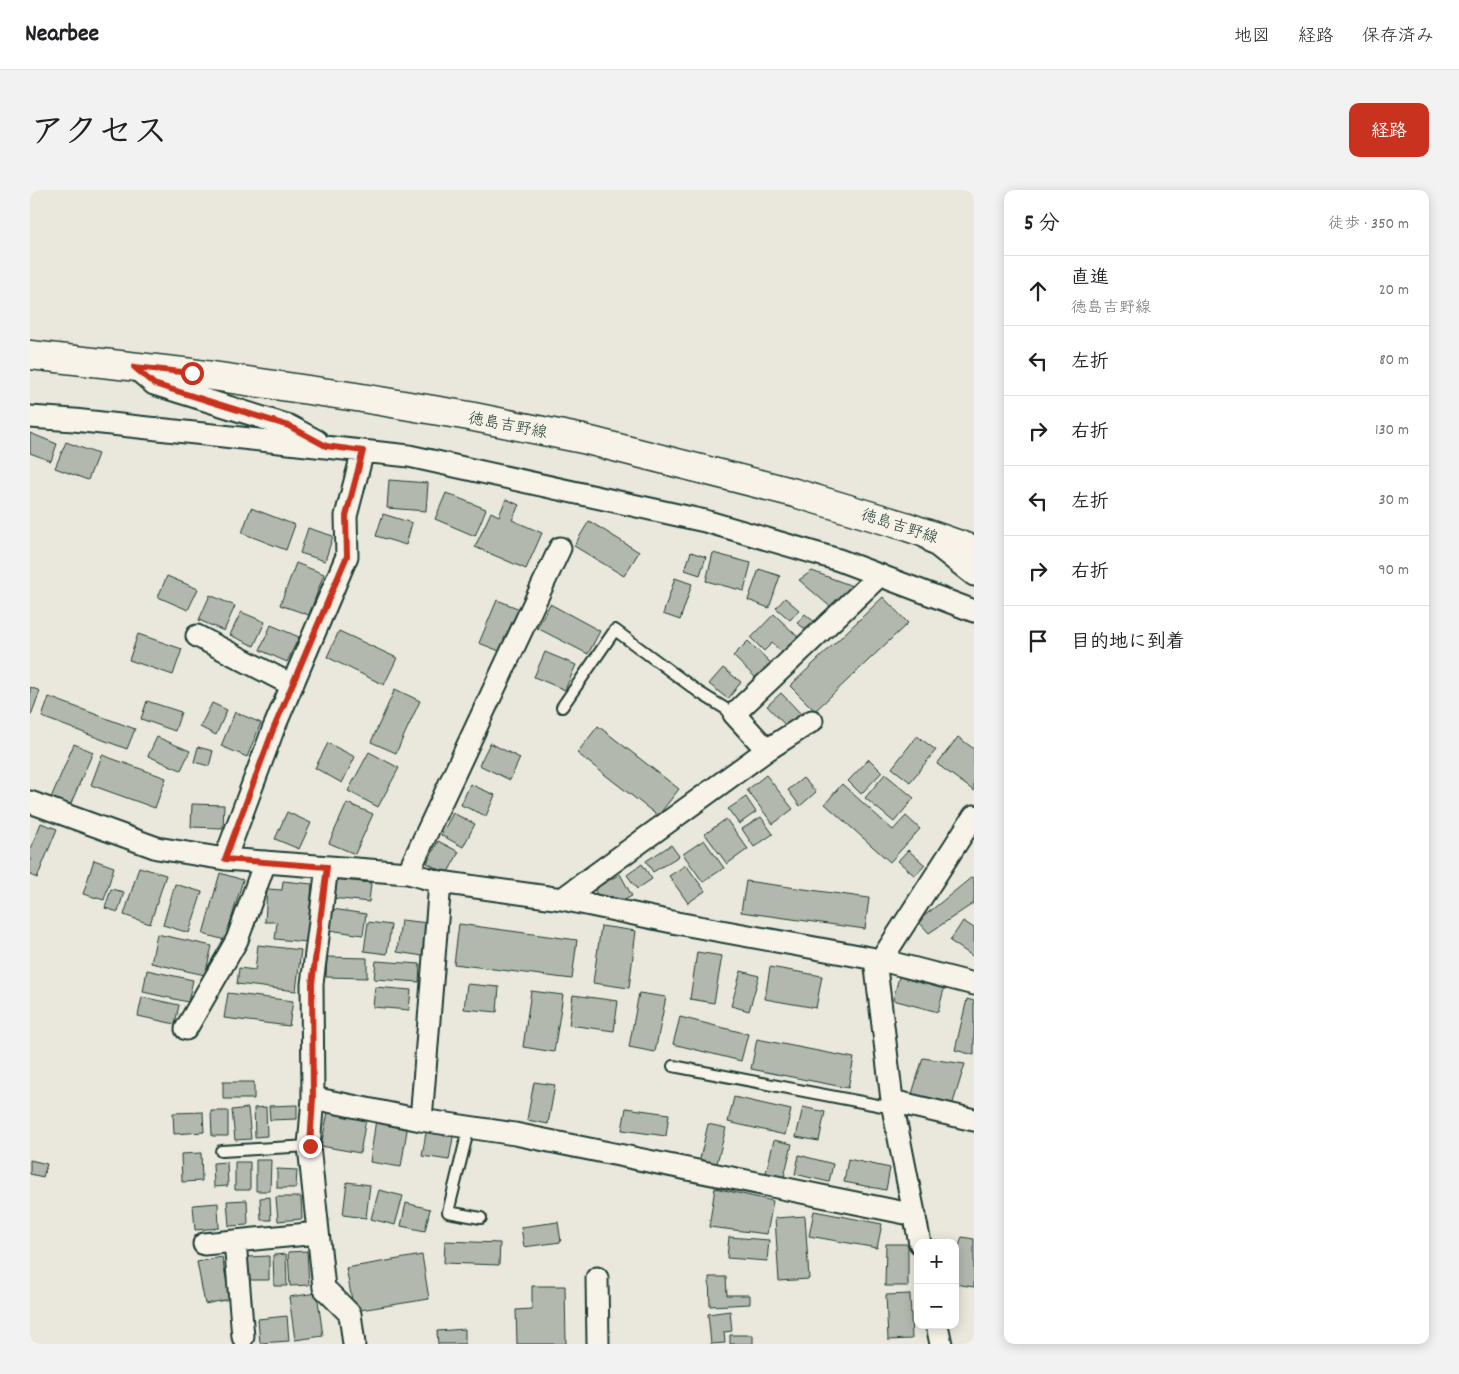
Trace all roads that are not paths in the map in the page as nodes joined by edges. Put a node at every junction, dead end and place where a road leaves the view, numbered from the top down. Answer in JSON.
{"nodes":[{"id":1,"x":30,"y":355,"type":"edge"},
{"id":2,"x":134,"y":367,"type":"junction"},
{"id":3,"x":30,"y":417,"type":"edge"},
{"id":4,"x":326,"y":446,"type":"junction"},
{"id":5,"x":363,"y":451,"type":"junction"},
{"id":6,"x":916,"y":530,"type":"junction"},
{"id":7,"x":560,"y":548,"type":"dead end"},
{"id":8,"x":974,"y":550,"type":"edge"},
{"id":9,"x":880,"y":575,"type":"junction"},
{"id":10,"x":974,"y":575,"type":"edge"},
{"id":11,"x":974,"y":611,"type":"edge"},
{"id":12,"x":197,"y":636,"type":"dead end"},
{"id":13,"x":292,"y":685,"type":"junction"},
{"id":14,"x":562,"y":707,"type":"dead end"},
{"id":15,"x":734,"y":714,"type":"junction"},
{"id":16,"x":812,"y":721,"type":"dead end"},
{"id":17,"x":767,"y":750,"type":"junction"},
{"id":18,"x":30,"y":802,"type":"edge"},
{"id":19,"x":974,"y":816,"type":"edge"},
{"id":20,"x":225,"y":859,"type":"junction"},
{"id":21,"x":265,"y":862,"type":"junction"},
{"id":22,"x":327,"y":867,"type":"junction"},
{"id":23,"x":408,"y":873,"type":"junction"},
{"id":24,"x":440,"y":882,"type":"junction"},
{"id":25,"x":562,"y":899,"type":"junction"},
{"id":26,"x":881,"y":960,"type":"junction"},
{"id":27,"x":974,"y":984,"type":"edge"},
{"id":28,"x":186,"y":1029,"type":"dead end"},
{"id":29,"x":673,"y":1066,"type":"dead end"},
{"id":30,"x":313,"y":1098,"type":"junction"},
{"id":31,"x":892,"y":1104,"type":"junction"},
{"id":32,"x":421,"y":1120,"type":"junction"},
{"id":33,"x":974,"y":1120,"type":"edge"},
{"id":34,"x":469,"y":1127,"type":"junction"},
{"id":35,"x":310,"y":1146,"type":"junction"},
{"id":36,"x":222,"y":1151,"type":"dead end"},
{"id":37,"x":914,"y":1215,"type":"junction"},
{"id":38,"x":481,"y":1218,"type":"dead end"},
{"id":39,"x":318,"y":1233,"type":"junction"},
{"id":40,"x":919,"y":1239,"type":"edge"},
{"id":41,"x":235,"y":1241,"type":"junction"},
{"id":42,"x":204,"y":1244,"type":"dead end"},
{"id":43,"x":597,"y":1278,"type":"dead end"},
{"id":44,"x":938,"y":1329,"type":"edge"},
{"id":45,"x":243,"y":1337,"type":"dead end"},
{"id":46,"x":354,"y":1344,"type":"edge"},
{"id":47,"x":598,"y":1344,"type":"edge"},
{"id":48,"x":941,"y":1344,"type":"edge"}],
"edges":[{"from":1,"to":2,"type":"main road","name":"徳島吉野線"},
{"from":2,"to":4,"type":"street"},
{"from":2,"to":6,"type":"main road","name":"徳島吉野線"},
{"from":3,"to":4,"type":"street"},
{"from":4,"to":5,"type":"street"},
{"from":5,"to":9,"type":"street"},
{"from":5,"to":13,"type":"street"},
{"from":6,"to":8,"type":"main road","name":"徳島吉野線"},
{"from":6,"to":10,"type":"street"},
{"from":7,"to":23,"type":"street"},
{"from":9,"to":11,"type":"street"},
{"from":9,"to":15,"type":"street"},
{"from":12,"to":13,"type":"street"},
{"from":13,"to":20,"type":"street"},
{"from":14,"to":15,"type":"lane"},
{"from":15,"to":17,"type":"street"},
{"from":16,"to":17,"type":"street"},
{"from":17,"to":25,"type":"street"},
{"from":18,"to":20,"type":"street"},
{"from":19,"to":26,"type":"street"},
{"from":20,"to":21,"type":"street"},
{"from":21,"to":22,"type":"street"},
{"from":21,"to":28,"type":"street"},
{"from":22,"to":23,"type":"street"},
{"from":22,"to":30,"type":"street"},
{"from":23,"to":24,"type":"street"},
{"from":24,"to":25,"type":"street"},
{"from":24,"to":32,"type":"street"},
{"from":25,"to":26,"type":"street"},
{"from":26,"to":27,"type":"street"},
{"from":26,"to":31,"type":"street"},
{"from":29,"to":31,"type":"lane"},
{"from":30,"to":32,"type":"street"},
{"from":30,"to":35,"type":"street"},
{"from":31,"to":33,"type":"street"},
{"from":31,"to":37,"type":"street"},
{"from":32,"to":34,"type":"street"},
{"from":34,"to":37,"type":"street"},
{"from":34,"to":38,"type":"lane"},
{"from":35,"to":36,"type":"lane"},
{"from":35,"to":39,"type":"street"},
{"from":37,"to":40,"type":"street"},
{"from":39,"to":41,"type":"street"},
{"from":39,"to":46,"type":"street"},
{"from":41,"to":42,"type":"street"},
{"from":41,"to":45,"type":"street"},
{"from":43,"to":47,"type":"street"},
{"from":44,"to":48,"type":"street"}]}
